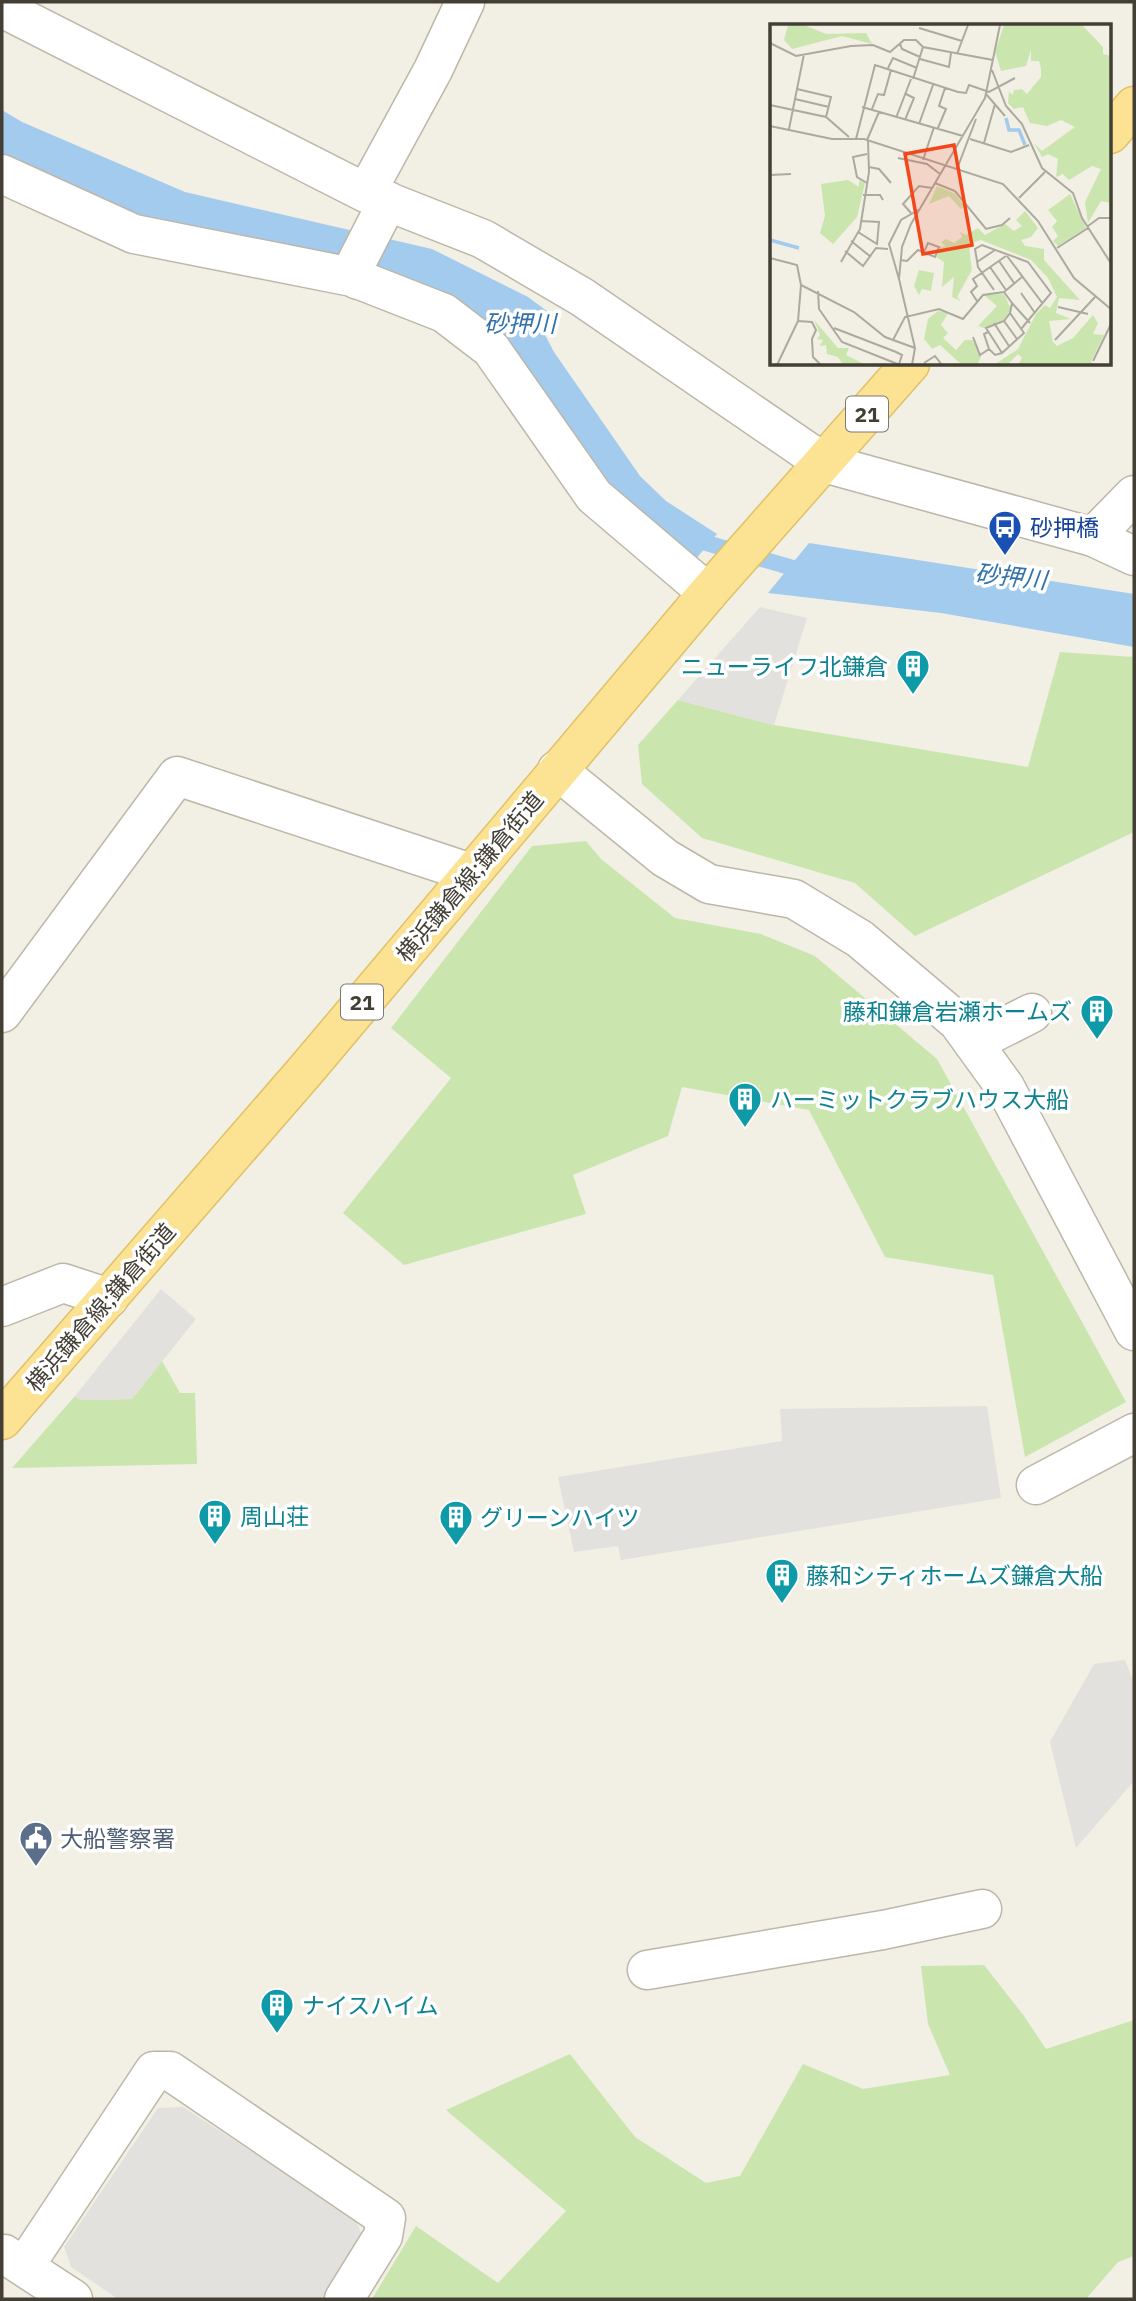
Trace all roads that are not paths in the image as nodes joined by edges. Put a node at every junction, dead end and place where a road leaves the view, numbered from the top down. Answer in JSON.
{"nodes":[{"id":1,"x":465,"y":2,"type":"edge"},
{"id":2,"x":2,"y":8,"type":"edge"},
{"id":3,"x":1134,"y":106,"type":"edge"},
{"id":4,"x":1112,"y":132,"type":"edge"},
{"id":5,"x":6,"y":176,"type":"edge"},
{"id":6,"x":377,"y":197,"type":"junction"},
{"id":7,"x":352,"y":277,"type":"junction"},
{"id":8,"x":908,"y":366,"type":"edge"},
{"id":9,"x":824,"y":463,"type":"junction"},
{"id":10,"x":1134,"y":495,"type":"edge"},
{"id":11,"x":1093,"y":537,"type":"junction"},
{"id":12,"x":1134,"y":556,"type":"edge"},
{"id":13,"x":714,"y":587,"type":"junction"},
{"id":14,"x":557,"y":770,"type":"junction"},
{"id":15,"x":471,"y":873,"type":"junction"},
{"id":16,"x":2,"y":1013,"type":"edge"},
{"id":17,"x":1032,"y":1013,"type":"dead end"},
{"id":18,"x":973,"y":1043,"type":"junction"},
{"id":19,"x":108,"y":1298,"type":"junction"},
{"id":20,"x":2,"y":1307,"type":"edge"},
{"id":21,"x":1134,"y":1331,"type":"edge"},
{"id":22,"x":2,"y":1420,"type":"edge"},
{"id":23,"x":1134,"y":1433,"type":"edge"},
{"id":24,"x":1036,"y":1485,"type":"dead end"},
{"id":25,"x":982,"y":1909,"type":"dead end"},
{"id":26,"x":647,"y":1970,"type":"dead end"},
{"id":27,"x":13,"y":2260,"type":"edge"},
{"id":28,"x":73,"y":2299,"type":"edge"},
{"id":29,"x":344,"y":2299,"type":"edge"}],
"edges":[{"from":1,"to":6,"type":"street"},
{"from":2,"to":6,"type":"street"},
{"from":3,"to":4,"type":"main road"},
{"from":5,"to":7,"type":"street"},
{"from":6,"to":7,"type":"street"},
{"from":6,"to":9,"type":"street"},
{"from":7,"to":13,"type":"street"},
{"from":8,"to":9,"type":"main road","name":"横浜鎌倉線;鎌倉街道","number":"21"},
{"from":9,"to":11,"type":"street"},
{"from":9,"to":13,"type":"main road","name":"横浜鎌倉線;鎌倉街道","number":"21"},
{"from":10,"to":11,"type":"street"},
{"from":11,"to":12,"type":"street"},
{"from":13,"to":14,"type":"main road","name":"横浜鎌倉線;鎌倉街道","number":"21"},
{"from":14,"to":15,"type":"main road","name":"横浜鎌倉線;鎌倉街道","number":"21"},
{"from":14,"to":18,"type":"street"},
{"from":15,"to":16,"type":"street"},
{"from":15,"to":19,"type":"main road","name":"横浜鎌倉線;鎌倉街道","number":"21"},
{"from":17,"to":18,"type":"street"},
{"from":18,"to":21,"type":"street"},
{"from":19,"to":20,"type":"street"},
{"from":19,"to":22,"type":"main road","name":"横浜鎌倉線;鎌倉街道","number":"21"},
{"from":23,"to":24,"type":"street"},
{"from":25,"to":26,"type":"street"},
{"from":27,"to":28,"type":"street"},
{"from":27,"to":29,"type":"street"}]}
